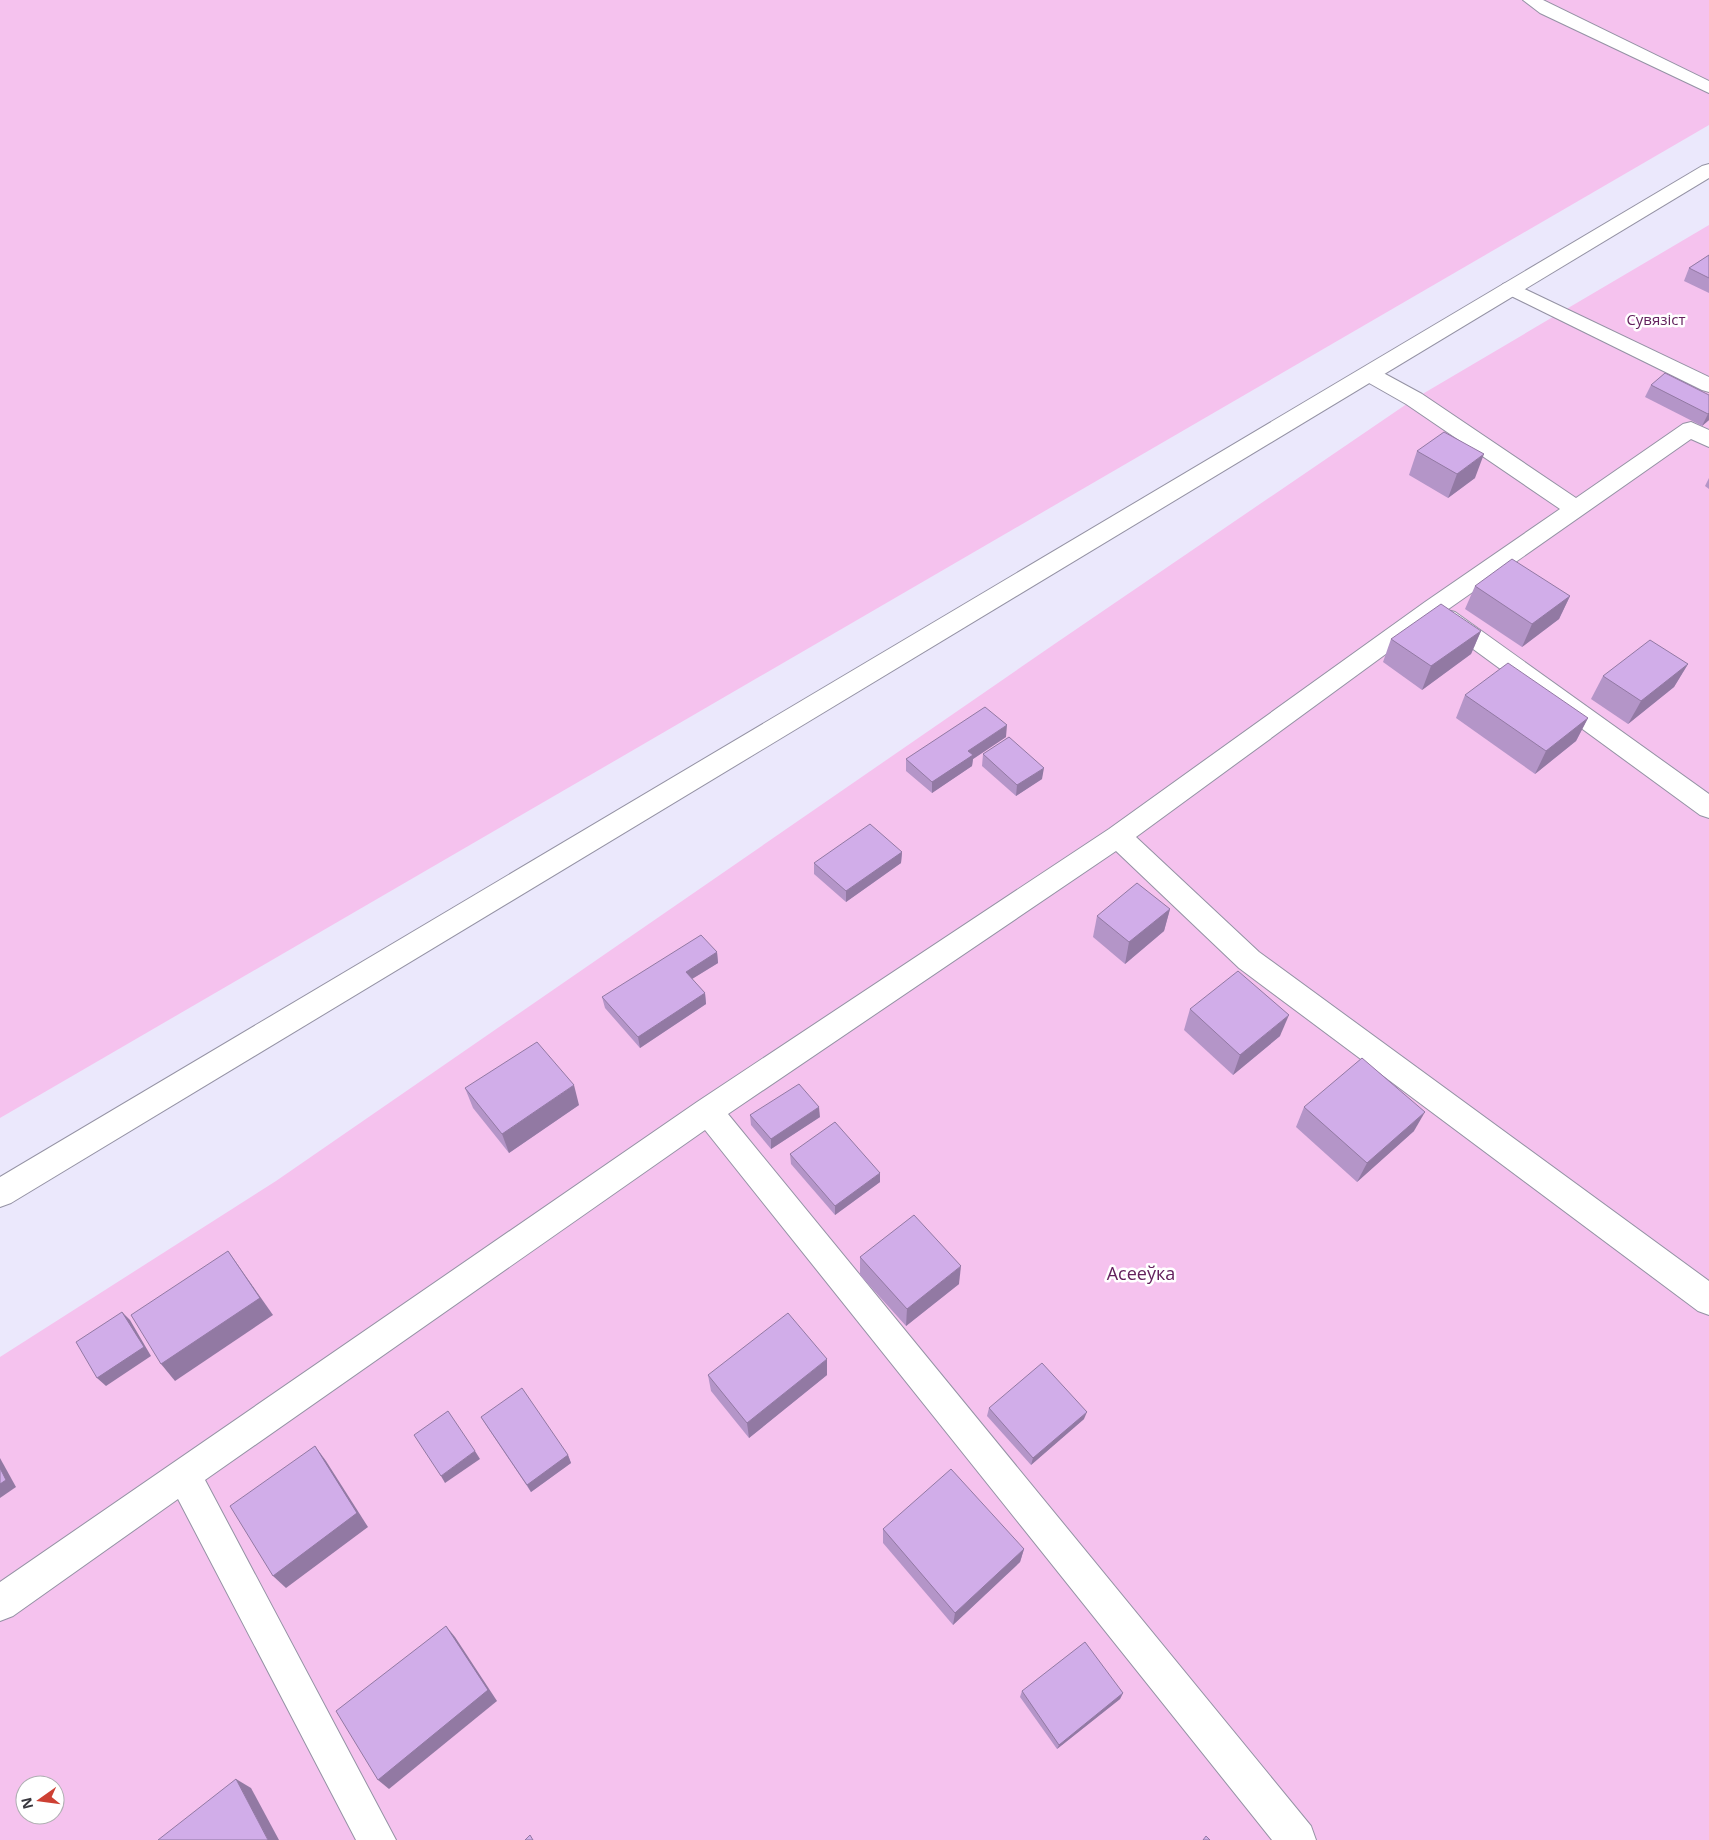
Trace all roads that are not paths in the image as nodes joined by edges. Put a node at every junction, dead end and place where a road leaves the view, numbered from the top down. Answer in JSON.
{"nodes":[{"id":1,"x":1531,"y":0,"type":"edge"},
{"id":2,"x":1709,"y":88,"type":"edge"},
{"id":3,"x":1709,"y":170,"type":"edge"},
{"id":4,"x":1510,"y":288,"type":"junction"},
{"id":5,"x":1368,"y":374,"type":"junction"},
{"id":6,"x":1709,"y":384,"type":"edge"},
{"id":7,"x":1709,"y":440,"type":"edge"},
{"id":8,"x":1576,"y":509,"type":"junction"},
{"id":9,"x":1433,"y":608,"type":"junction"},
{"id":10,"x":1709,"y":808,"type":"edge"},
{"id":11,"x":1118,"y":836,"type":"junction"},
{"id":12,"x":708,"y":1111,"type":"junction"},
{"id":13,"x":0,"y":1193,"type":"edge"},
{"id":14,"x":1709,"y":1300,"type":"edge"},
{"id":15,"x":184,"y":1475,"type":"junction"},
{"id":16,"x":0,"y":1603,"type":"edge"},
{"id":17,"x":377,"y":1840,"type":"edge"},
{"id":18,"x":1297,"y":1840,"type":"edge"}],
"edges":[{"from":1,"to":2,"type":"street"},
{"from":3,"to":4,"type":"street"},
{"from":4,"to":5,"type":"street"},
{"from":4,"to":6,"type":"street"},
{"from":5,"to":8,"type":"street"},
{"from":5,"to":13,"type":"street"},
{"from":7,"to":8,"type":"street"},
{"from":8,"to":9,"type":"street"},
{"from":9,"to":10,"type":"street"},
{"from":9,"to":11,"type":"street"},
{"from":11,"to":12,"type":"street"},
{"from":11,"to":14,"type":"street"},
{"from":12,"to":15,"type":"street"},
{"from":12,"to":18,"type":"street"},
{"from":15,"to":16,"type":"street"},
{"from":15,"to":17,"type":"street"}]}
